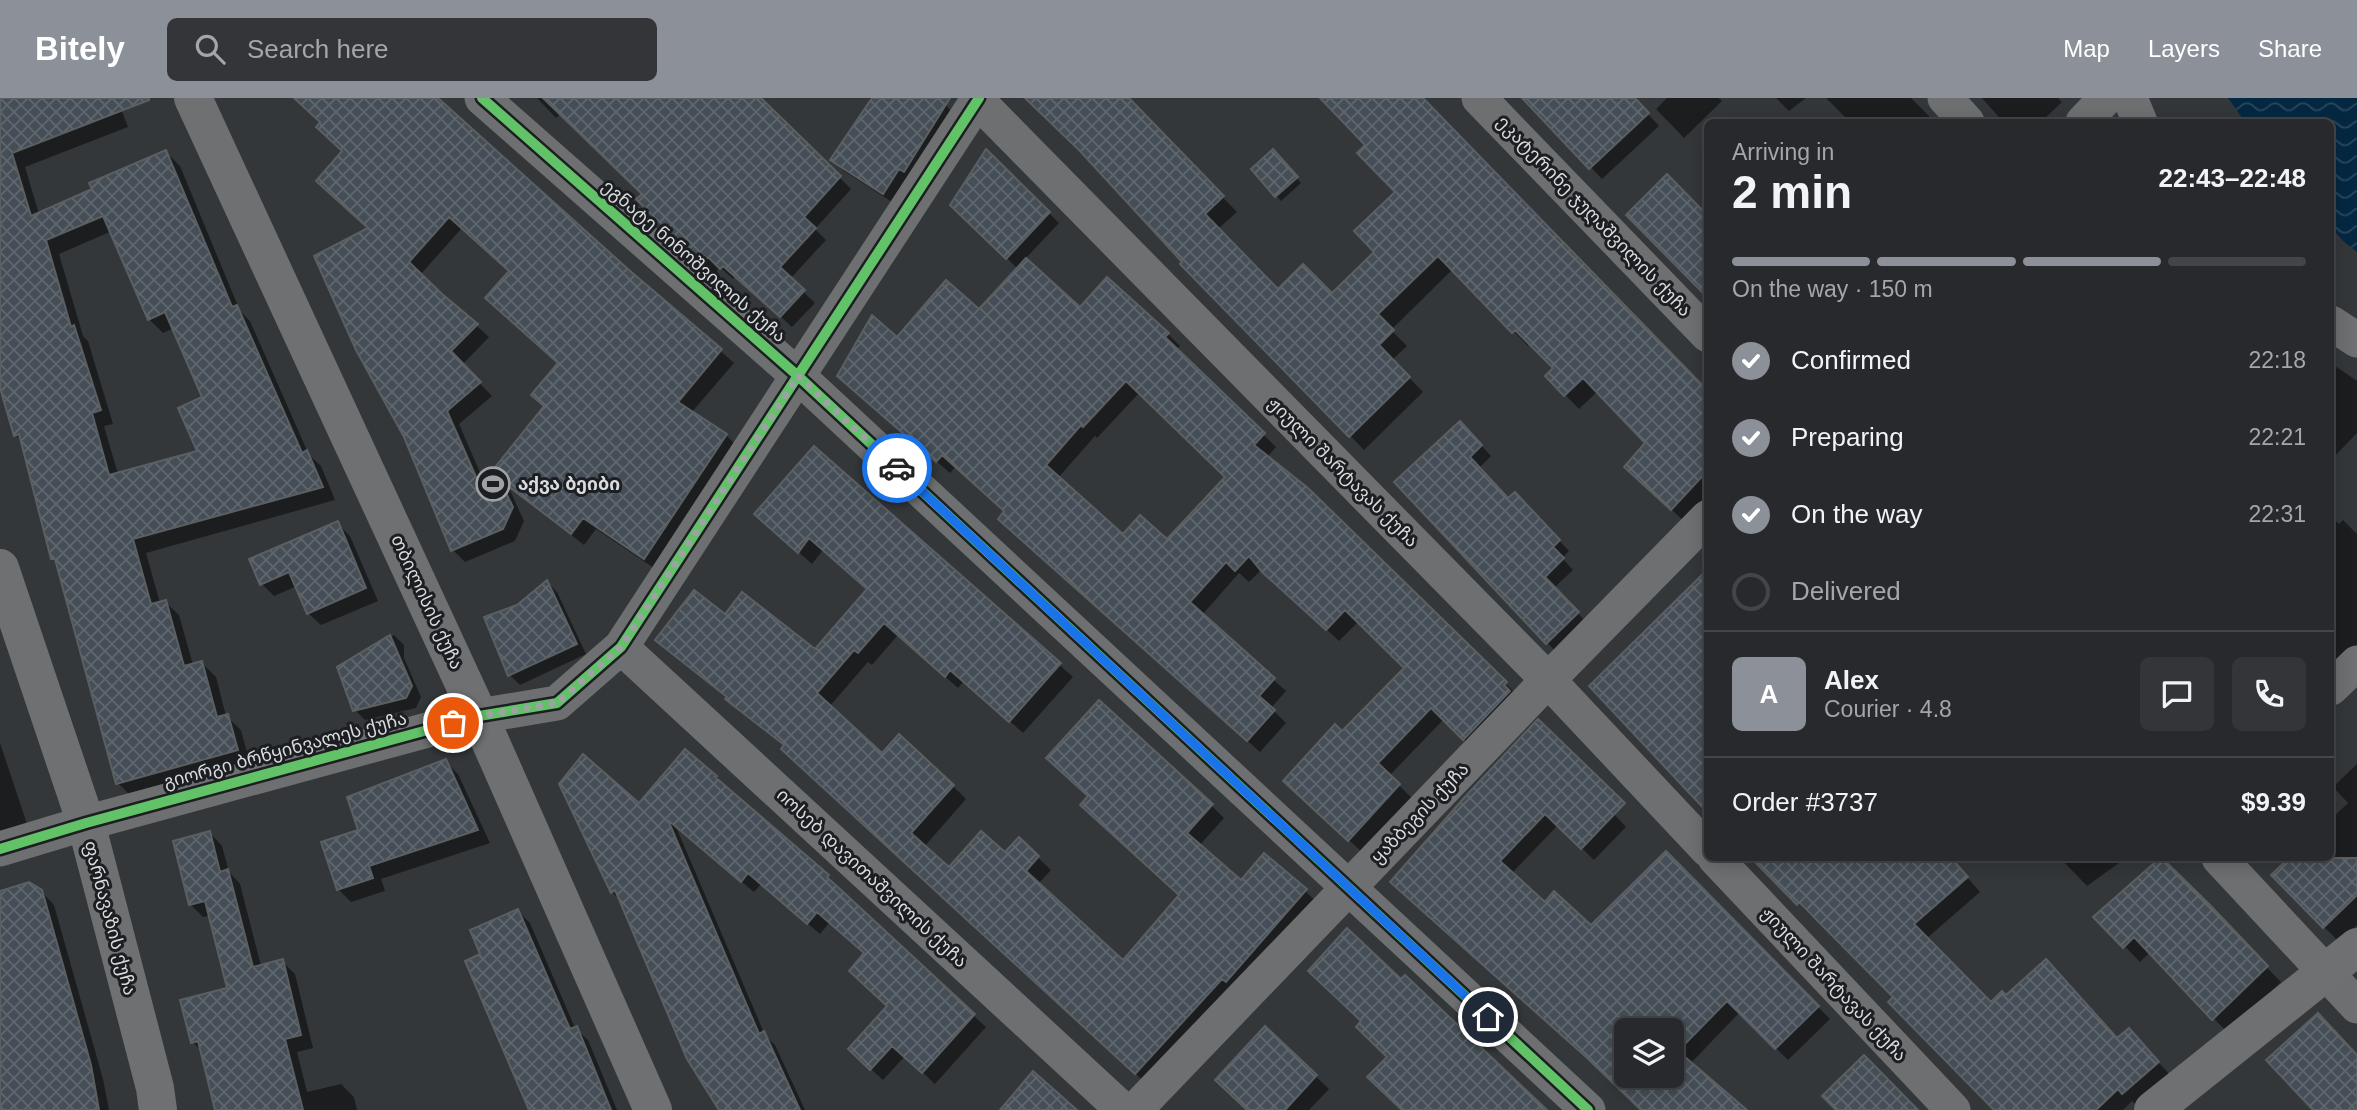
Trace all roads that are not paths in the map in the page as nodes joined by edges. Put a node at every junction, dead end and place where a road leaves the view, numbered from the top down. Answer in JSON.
{"nodes":[{"id":1,"x":193,"y":98,"type":"edge"},
{"id":2,"x":482,"y":98,"type":"edge"},
{"id":3,"x":1479,"y":98,"type":"edge"},
{"id":4,"x":1945,"y":98,"type":"edge"},
{"id":5,"x":2106,"y":98,"type":"edge"},
{"id":6,"x":2130,"y":98,"type":"edge"},
{"id":7,"x":977,"y":99,"type":"edge"},
{"id":8,"x":1964,"y":119,"type":"edge"},
{"id":9,"x":2086,"y":119,"type":"edge"},
{"id":10,"x":2139,"y":119,"type":"edge"},
{"id":11,"x":2334,"y":325,"type":"edge"},
{"id":12,"x":1704,"y":331,"type":"edge"},
{"id":13,"x":2357,"y":341,"type":"edge"},
{"id":14,"x":798,"y":376,"type":"junction"},
{"id":15,"x":1704,"y":521,"type":"edge"},
{"id":16,"x":0,"y":568,"type":"edge"},
{"id":17,"x":621,"y":647,"type":"junction"},
{"id":18,"x":2357,"y":663,"type":"edge"},
{"id":19,"x":1548,"y":680,"type":"junction"},
{"id":20,"x":2334,"y":685,"type":"edge"},
{"id":21,"x":479,"y":716,"type":"junction"},
{"id":22,"x":86,"y":823,"type":"junction"},
{"id":23,"x":1704,"y":846,"type":"edge"},
{"id":24,"x":0,"y":849,"type":"edge"},
{"id":25,"x":1718,"y":861,"type":"edge"},
{"id":26,"x":2222,"y":861,"type":"edge"},
{"id":27,"x":1348,"y":888,"type":"junction"},
{"id":28,"x":2357,"y":947,"type":"edge"},
{"id":29,"x":2326,"y":972,"type":"junction"},
{"id":30,"x":2357,"y":1006,"type":"edge"},
{"id":31,"x":158,"y":1110,"type":"edge"},
{"id":32,"x":653,"y":1110,"type":"edge"},
{"id":33,"x":1123,"y":1110,"type":"edge"},
{"id":34,"x":1135,"y":1110,"type":"edge"},
{"id":35,"x":1588,"y":1110,"type":"edge"},
{"id":36,"x":1953,"y":1110,"type":"edge"},
{"id":37,"x":2153,"y":1110,"type":"edge"}],
"edges":[{"from":1,"to":21,"type":"main road","name":"თბილისის ქუჩა"},
{"from":2,"to":14,"type":"street","name":"ეგნატე ნინოშვილის ქუჩა"},
{"from":3,"to":12,"type":"street","name":"ეკატერინე ჯუღაშვილის ქუჩა"},
{"from":4,"to":8,"type":"street"},
{"from":5,"to":9,"type":"street"},
{"from":6,"to":10,"type":"street"},
{"from":7,"to":14,"type":"street","name":"გიორგი ბრწყინვალეს ქუჩა"},
{"from":7,"to":19,"type":"street","name":"ჟიული შარტავას ქუჩა"},
{"from":11,"to":13,"type":"street"},
{"from":14,"to":17,"type":"street","name":"გიორგი ბრწყინვალეს ქუჩა"},
{"from":14,"to":27,"type":"street","name":"ეგნატე ნინოშვილის ქუჩა"},
{"from":15,"to":19,"type":"street","name":"ყაზბეგის ქუჩა"},
{"from":16,"to":22,"type":"main road","name":"ფარნავაზის ქუჩა"},
{"from":17,"to":21,"type":"street","name":"გიორგი ბრწყინვალეს ქუჩა"},
{"from":17,"to":33,"type":"street","name":"იოსებ დავითაშვილის ქუჩა"},
{"from":18,"to":20,"type":"street"},
{"from":19,"to":23,"type":"street","name":"ჟიული შარტავას ქუჩა"},
{"from":19,"to":27,"type":"street","name":"ყაზბეგის ქუჩა"},
{"from":21,"to":22,"type":"street","name":"გიორგი ბრწყინვალეს ქუჩა"},
{"from":21,"to":32,"type":"main road","name":"თბილისის ქუჩა"},
{"from":22,"to":24,"type":"street","name":"გიორგი ბრწყინვალეს ქუჩა"},
{"from":22,"to":31,"type":"main road","name":"ფარნავაზის ქუჩა"},
{"from":25,"to":36,"type":"street","name":"ჟიული შარტავას ქუჩა"},
{"from":26,"to":29,"type":"street"},
{"from":27,"to":34,"type":"street","name":"ყაზბეგის ქუჩა"},
{"from":27,"to":35,"type":"street","name":"ეგნატე ნინოშვილის ქუჩა"},
{"from":28,"to":29,"type":"main road"},
{"from":29,"to":30,"type":"street"},
{"from":29,"to":37,"type":"main road"}]}
